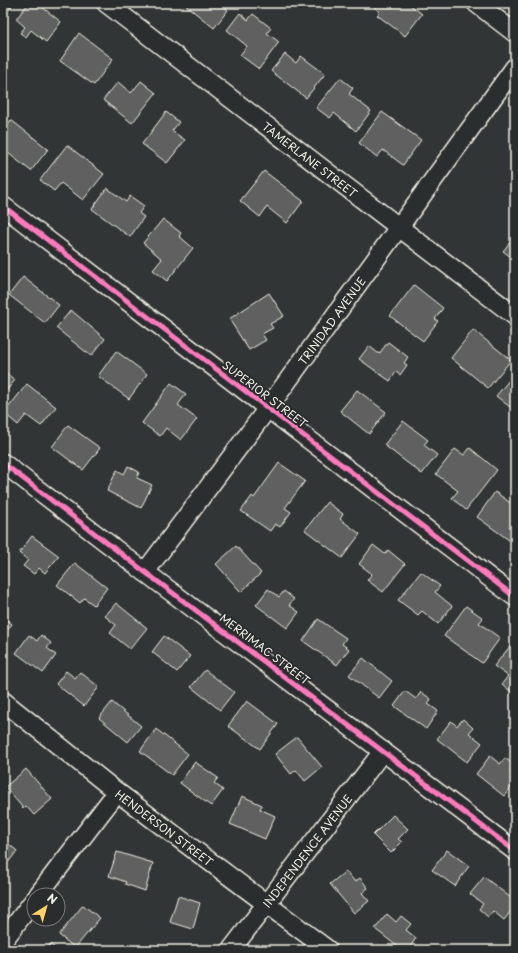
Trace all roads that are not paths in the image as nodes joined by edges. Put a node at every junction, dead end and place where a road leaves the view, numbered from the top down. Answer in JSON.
{"nodes":[{"id":1,"x":106,"y":3,"type":"edge"},
{"id":2,"x":476,"y":3,"type":"edge"},
{"id":3,"x":515,"y":33,"type":"edge"},
{"id":4,"x":515,"y":67,"type":"edge"},
{"id":5,"x":3,"y":206,"type":"edge"},
{"id":6,"x":399,"y":227,"type":"junction"},
{"id":7,"x":515,"y":316,"type":"edge"},
{"id":8,"x":268,"y":408,"type":"junction"},
{"id":9,"x":3,"y":463,"type":"edge"},
{"id":10,"x":145,"y":572,"type":"junction"},
{"id":11,"x":515,"y":597,"type":"edge"},
{"id":12,"x":3,"y":701,"type":"edge"},
{"id":13,"x":383,"y":751,"type":"junction"},
{"id":14,"x":117,"y":792,"type":"junction"},
{"id":15,"x":515,"y":851,"type":"edge"},
{"id":16,"x":44,"y":887,"type":"edge"},
{"id":17,"x":266,"y":904,"type":"junction"},
{"id":18,"x":26,"y":911,"type":"edge"},
{"id":19,"x":3,"y":941,"type":"edge"},
{"id":20,"x":231,"y":950,"type":"edge"},
{"id":21,"x":328,"y":950,"type":"edge"}],
"edges":[{"from":1,"to":6,"type":"street","name":"TAMERLANE STREET"},
{"from":2,"to":3,"type":"street"},
{"from":4,"to":6,"type":"street","name":"TRINIDAD AVENUE"},
{"from":5,"to":8,"type":"street","name":"SUPERIOR STREET"},
{"from":6,"to":7,"type":"street","name":"TAMERLANE STREET"},
{"from":6,"to":8,"type":"street","name":"TRINIDAD AVENUE"},
{"from":8,"to":10,"type":"street","name":"TRINIDAD AVENUE"},
{"from":8,"to":11,"type":"street","name":"SUPERIOR STREET"},
{"from":9,"to":10,"type":"street","name":"MERRIMAC STREET"},
{"from":10,"to":13,"type":"street","name":"MERRIMAC STREET"},
{"from":12,"to":14,"type":"street","name":"HENDERSON STREET"},
{"from":13,"to":15,"type":"street","name":"MERRIMAC STREET"},
{"from":13,"to":17,"type":"street","name":"INDEPENDENCE AVENUE"},
{"from":14,"to":16,"type":"street"},
{"from":14,"to":17,"type":"street","name":"HENDERSON STREET"},
{"from":17,"to":20,"type":"street","name":"INDEPENDENCE AVENUE"},
{"from":17,"to":21,"type":"street","name":"HENDERSON STREET"},
{"from":18,"to":19,"type":"street"}]}
